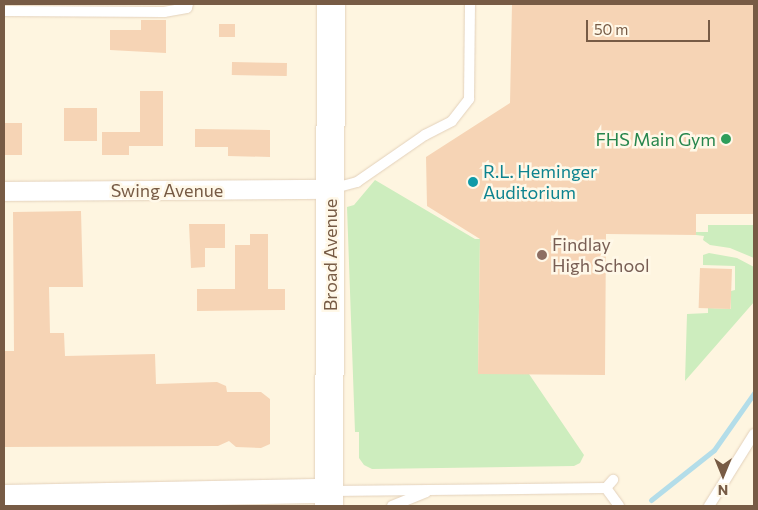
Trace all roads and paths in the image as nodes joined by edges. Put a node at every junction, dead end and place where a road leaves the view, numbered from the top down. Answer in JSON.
{"nodes":[{"id":1,"x":188,"y":4,"type":"edge"},
{"id":2,"x":331,"y":4,"type":"edge"},
{"id":3,"x":470,"y":4,"type":"edge"},
{"id":4,"x":4,"y":11,"type":"edge"},
{"id":5,"x":330,"y":189,"type":"junction"},
{"id":6,"x":4,"y":191,"type":"edge"},
{"id":7,"x":754,"y":434,"type":"edge"},
{"id":8,"x":431,"y":490,"type":"junction"},
{"id":9,"x":4,"y":497,"type":"edge"},
{"id":10,"x":329,"y":499,"type":"edge"},
{"id":11,"x":392,"y":506,"type":"edge"},
{"id":12,"x":619,"y":506,"type":"edge"},
{"id":13,"x":709,"y":506,"type":"edge"}],
"edges":[{"from":1,"to":4,"type":"lane"},
{"from":2,"to":5,"type":"main road","name":"Broad Avenue"},
{"from":3,"to":5,"type":"lane"},
{"from":5,"to":6,"type":"street","name":"Swing Avenue"},
{"from":5,"to":10,"type":"main road","name":"Broad Avenue"},
{"from":7,"to":13,"type":"lane"},
{"from":8,"to":10,"type":"lane"},
{"from":8,"to":11,"type":"lane"},
{"from":8,"to":12,"type":"lane"},
{"from":9,"to":10,"type":"street"}]}
